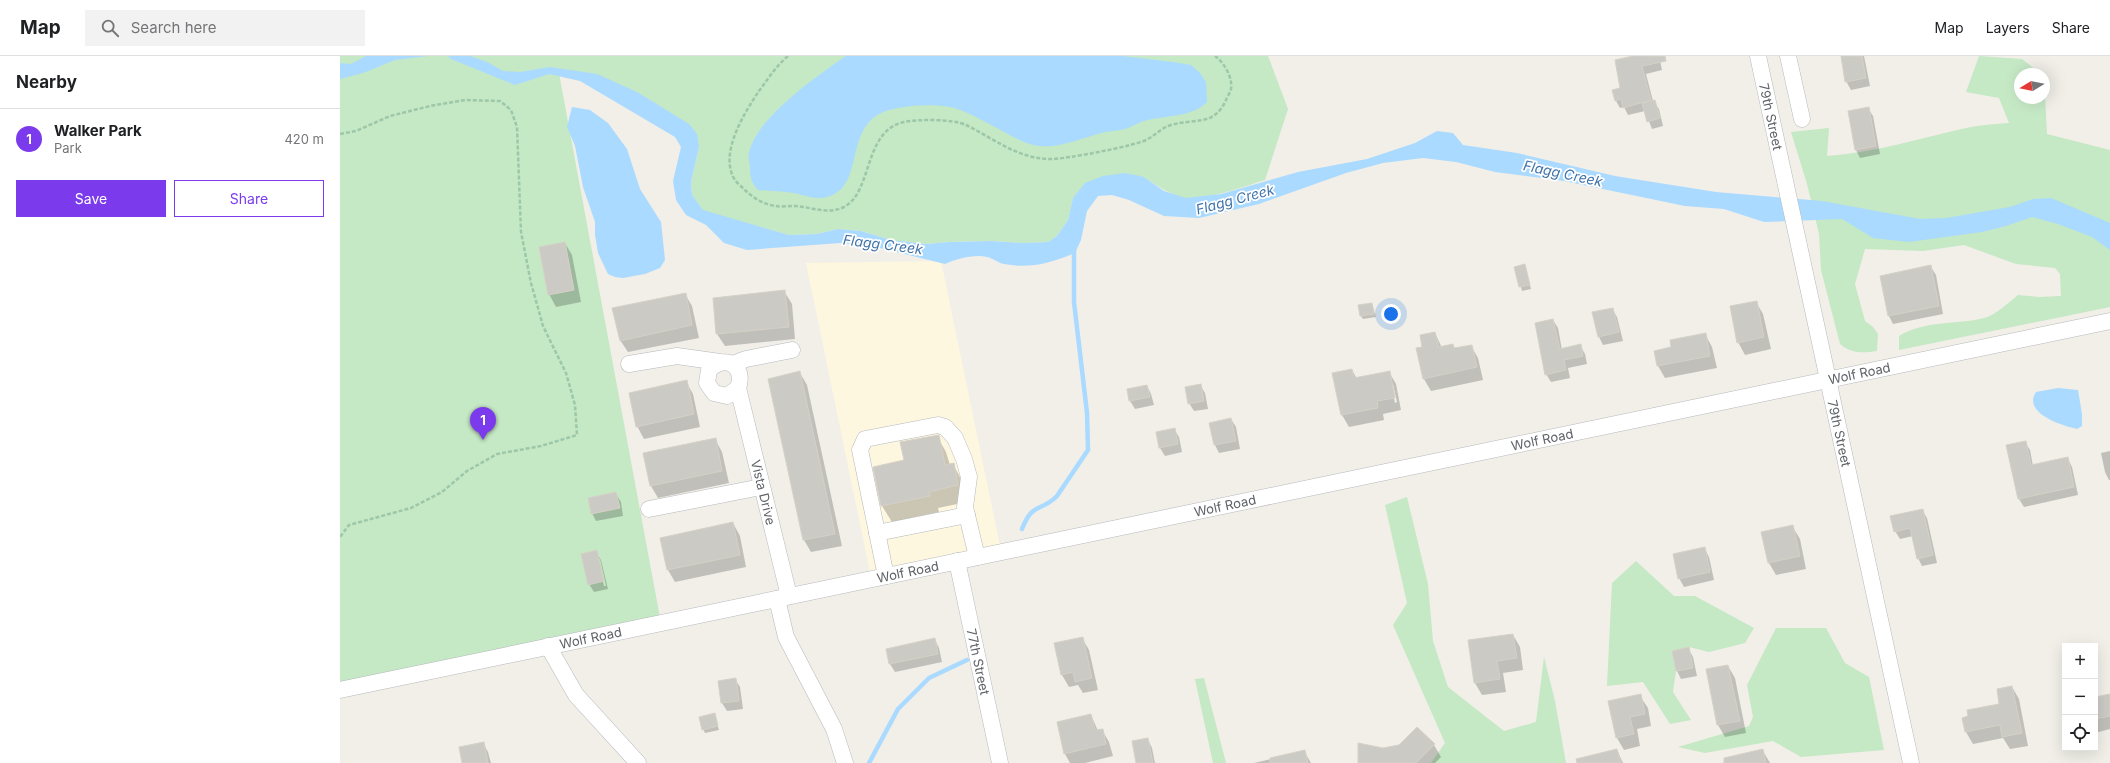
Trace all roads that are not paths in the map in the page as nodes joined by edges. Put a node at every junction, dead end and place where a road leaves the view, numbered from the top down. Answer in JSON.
{"nodes":[{"id":1,"x":1758,"y":56,"type":"edge"},
{"id":2,"x":1788,"y":56,"type":"edge"},
{"id":3,"x":1802,"y":119,"type":"dead end"},
{"id":4,"x":2110,"y":321,"type":"edge"},
{"id":5,"x":792,"y":350,"type":"dead end"},
{"id":6,"x":726,"y":363,"type":"junction"},
{"id":7,"x":629,"y":364,"type":"dead end"},
{"id":8,"x":1827,"y":380,"type":"junction"},
{"id":9,"x":738,"y":388,"type":"junction"},
{"id":10,"x":762,"y":487,"type":"junction"},
{"id":11,"x":649,"y":509,"type":"dead end"},
{"id":12,"x":967,"y":515,"type":"junction"},
{"id":13,"x":877,"y":533,"type":"junction"},
{"id":14,"x":977,"y":557,"type":"junction"},
{"id":15,"x":957,"y":561,"type":"junction"},
{"id":16,"x":886,"y":576,"type":"junction"},
{"id":17,"x":783,"y":598,"type":"junction"},
{"id":18,"x":548,"y":646,"type":"junction"},
{"id":19,"x":340,"y":690,"type":"edge"},
{"id":20,"x":638,"y":763,"type":"edge"},
{"id":21,"x":845,"y":763,"type":"edge"},
{"id":22,"x":1000,"y":763,"type":"edge"},
{"id":23,"x":1911,"y":763,"type":"edge"}],
"edges":[{"from":1,"to":8,"type":"street","name":"79th Street"},
{"from":2,"to":3,"type":"street"},
{"from":4,"to":8,"type":"street","name":"Wolf Road"},
{"from":5,"to":6,"type":"street"},
{"from":6,"to":7,"type":"street"},
{"from":6,"to":9,"type":"street","name":"Vista Drive"},
{"from":6,"to":9,"type":"street"},
{"from":8,"to":14,"type":"street","name":"Wolf Road"},
{"from":8,"to":23,"type":"street","name":"79th Street"},
{"from":9,"to":10,"type":"street","name":"Vista Drive"},
{"from":10,"to":11,"type":"street"},
{"from":10,"to":17,"type":"street","name":"Vista Drive"},
{"from":12,"to":13,"type":"street"},
{"from":12,"to":13,"type":"street"},
{"from":12,"to":14,"type":"street"},
{"from":13,"to":16,"type":"street"},
{"from":14,"to":15,"type":"street","name":"Wolf Road"},
{"from":15,"to":16,"type":"street","name":"Wolf Road"},
{"from":15,"to":22,"type":"street","name":"77th Street"},
{"from":16,"to":17,"type":"street","name":"Wolf Road"},
{"from":17,"to":18,"type":"street","name":"Wolf Road"},
{"from":17,"to":21,"type":"street","name":"Vista Drive"},
{"from":18,"to":19,"type":"street","name":"Wolf Road"},
{"from":18,"to":20,"type":"street"}]}
